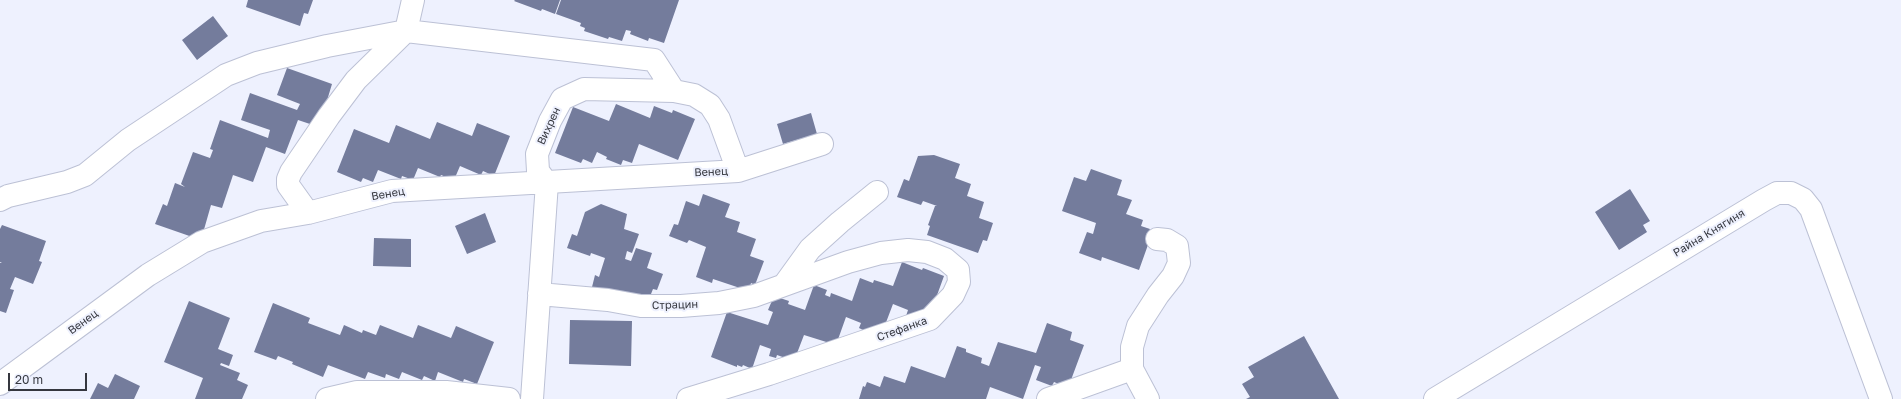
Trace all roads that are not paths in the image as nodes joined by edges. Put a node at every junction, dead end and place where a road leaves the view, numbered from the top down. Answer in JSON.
{"nodes":[{"id":1,"x":413,"y":0,"type":"edge"},
{"id":2,"x":406,"y":30,"type":"junction"},
{"id":3,"x":674,"y":91,"type":"junction"},
{"id":4,"x":822,"y":144,"type":"dead end"},
{"id":5,"x":738,"y":171,"type":"junction"},
{"id":6,"x":547,"y":183,"type":"junction"},
{"id":7,"x":877,"y":192,"type":"dead end"},
{"id":8,"x":0,"y":200,"type":"edge"},
{"id":9,"x":308,"y":214,"type":"junction"},
{"id":10,"x":1157,"y":238,"type":"dead end"},
{"id":11,"x":809,"y":277,"type":"joint"},
{"id":12,"x":784,"y":285,"type":"junction"},
{"id":13,"x":539,"y":294,"type":"junction"},
{"id":14,"x":1132,"y":369,"type":"junction"},
{"id":15,"x":0,"y":384,"type":"edge"},
{"id":16,"x":327,"y":399,"type":"edge"},
{"id":17,"x":509,"y":399,"type":"edge"},
{"id":18,"x":532,"y":399,"type":"edge"},
{"id":19,"x":688,"y":399,"type":"edge"},
{"id":20,"x":1048,"y":399,"type":"edge"},
{"id":21,"x":1148,"y":399,"type":"edge"},
{"id":22,"x":1435,"y":399,"type":"edge"},
{"id":23,"x":1881,"y":399,"type":"edge"}],
"edges":[{"from":1,"to":2,"type":"street"},
{"from":2,"to":3,"type":"street"},
{"from":2,"to":8,"type":"street"},
{"from":2,"to":9,"type":"street"},
{"from":3,"to":5,"type":"street","name":"Вихрен"},
{"from":3,"to":6,"type":"street","name":"Вихрен"},
{"from":4,"to":5,"type":"street","name":"Венец"},
{"from":5,"to":6,"type":"street","name":"Венец"},
{"from":6,"to":9,"type":"street","name":"Венец"},
{"from":6,"to":13,"type":"street"},
{"from":7,"to":12,"type":"street"},
{"from":9,"to":15,"type":"street","name":"Венец"},
{"from":10,"to":14,"type":"street"},
{"from":11,"to":12,"type":"street","name":"Страцин"},
{"from":11,"to":19,"type":"street","name":"Стефанка"},
{"from":12,"to":13,"type":"street","name":"Страцин"},
{"from":13,"to":18,"type":"street"},
{"from":14,"to":20,"type":"street"},
{"from":14,"to":21,"type":"street"},
{"from":16,"to":17,"type":"street"},
{"from":22,"to":23,"type":"street","name":"Райна Княгиня"}]}
